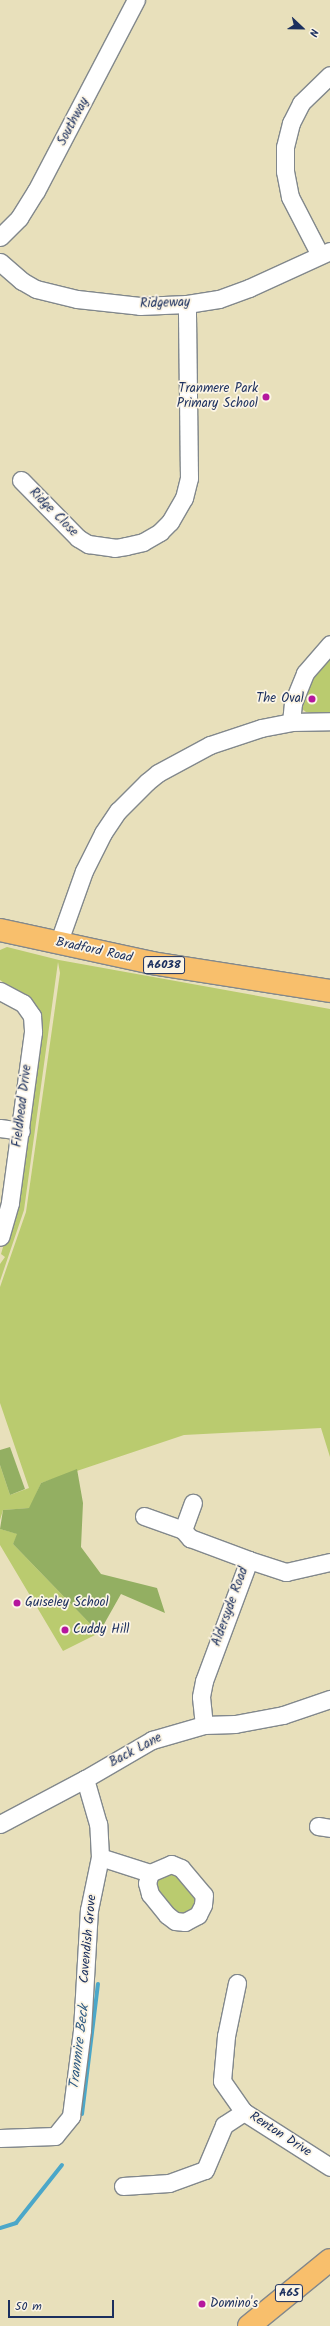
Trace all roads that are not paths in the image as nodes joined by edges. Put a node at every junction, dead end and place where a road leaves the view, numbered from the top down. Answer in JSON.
{"nodes":[{"id":1,"x":136,"y":0,"type":"edge"},
{"id":2,"x":330,"y":75,"type":"edge"},
{"id":3,"x":0,"y":237,"type":"edge"},
{"id":4,"x":325,"y":253,"type":"edge"},
{"id":5,"x":0,"y":262,"type":"edge"},
{"id":6,"x":187,"y":304,"type":"junction"},
{"id":7,"x":20,"y":480,"type":"dead end"},
{"id":8,"x":330,"y":644,"type":"edge"},
{"id":9,"x":330,"y":721,"type":"edge"},
{"id":10,"x":291,"y":722,"type":"junction"},
{"id":11,"x":0,"y":930,"type":"edge"},
{"id":12,"x":58,"y":944,"type":"junction"},
{"id":13,"x":0,"y":991,"type":"edge"},
{"id":14,"x":330,"y":991,"type":"edge"},
{"id":15,"x":0,"y":1128,"type":"edge"},
{"id":16,"x":21,"y":1131,"type":"junction"},
{"id":17,"x":0,"y":1237,"type":"edge"},
{"id":18,"x":193,"y":1503,"type":"dead end"},
{"id":19,"x":144,"y":1516,"type":"dead end"},
{"id":20,"x":183,"y":1530,"type":"junction"},
{"id":21,"x":249,"y":1560,"type":"junction"},
{"id":22,"x":330,"y":1562,"type":"edge"},
{"id":23,"x":330,"y":1699,"type":"edge"},
{"id":24,"x":204,"y":1725,"type":"junction"},
{"id":25,"x":85,"y":1779,"type":"junction"},
{"id":26,"x":0,"y":1824,"type":"edge"},
{"id":27,"x":100,"y":1857,"type":"junction"},
{"id":28,"x":150,"y":1872,"type":"dead end"},
{"id":29,"x":237,"y":1983,"type":"dead end"},
{"id":30,"x":244,"y":2112,"type":"junction"},
{"id":31,"x":0,"y":2138,"type":"edge"},
{"id":32,"x":330,"y":2167,"type":"edge"},
{"id":33,"x":123,"y":2186,"type":"dead end"},
{"id":34,"x":330,"y":2260,"type":"edge"},
{"id":35,"x":248,"y":2326,"type":"edge"}],
"edges":[{"from":1,"to":3,"type":"street","name":"Southway"},
{"from":2,"to":4,"type":"street"},
{"from":4,"to":6,"type":"street","name":"Ridgeway"},
{"from":5,"to":6,"type":"street","name":"Ridgeway"},
{"from":6,"to":7,"type":"street","name":"Ridge Close"},
{"from":8,"to":10,"type":"street"},
{"from":9,"to":10,"type":"street"},
{"from":10,"to":12,"type":"street"},
{"from":11,"to":12,"type":"main road","name":"Bradford Road","number":"A6038"},
{"from":12,"to":14,"type":"main road","name":"Bradford Road","number":"A6038"},
{"from":13,"to":16,"type":"street","name":"Fieldhead Drive"},
{"from":15,"to":16,"type":"street"},
{"from":16,"to":17,"type":"street","name":"Fieldhead Drive"},
{"from":18,"to":20,"type":"street"},
{"from":19,"to":20,"type":"street","name":"Aldersyde Road"},
{"from":20,"to":21,"type":"street","name":"Aldersyde Road"},
{"from":21,"to":22,"type":"street"},
{"from":21,"to":24,"type":"street","name":"Aldersyde Road"},
{"from":23,"to":24,"type":"street","name":"Back Lane"},
{"from":24,"to":25,"type":"street","name":"Back Lane"},
{"from":25,"to":26,"type":"street","name":"Back Lane"},
{"from":25,"to":27,"type":"street","name":"Cavendish Grove"},
{"from":27,"to":28,"type":"street"},
{"from":27,"to":31,"type":"street","name":"Cavendish Grove"},
{"from":29,"to":30,"type":"street","name":"Renton Drive"},
{"from":30,"to":32,"type":"street","name":"Renton Drive"},
{"from":30,"to":33,"type":"street"},
{"from":34,"to":35,"type":"main road","number":"A65"}]}
